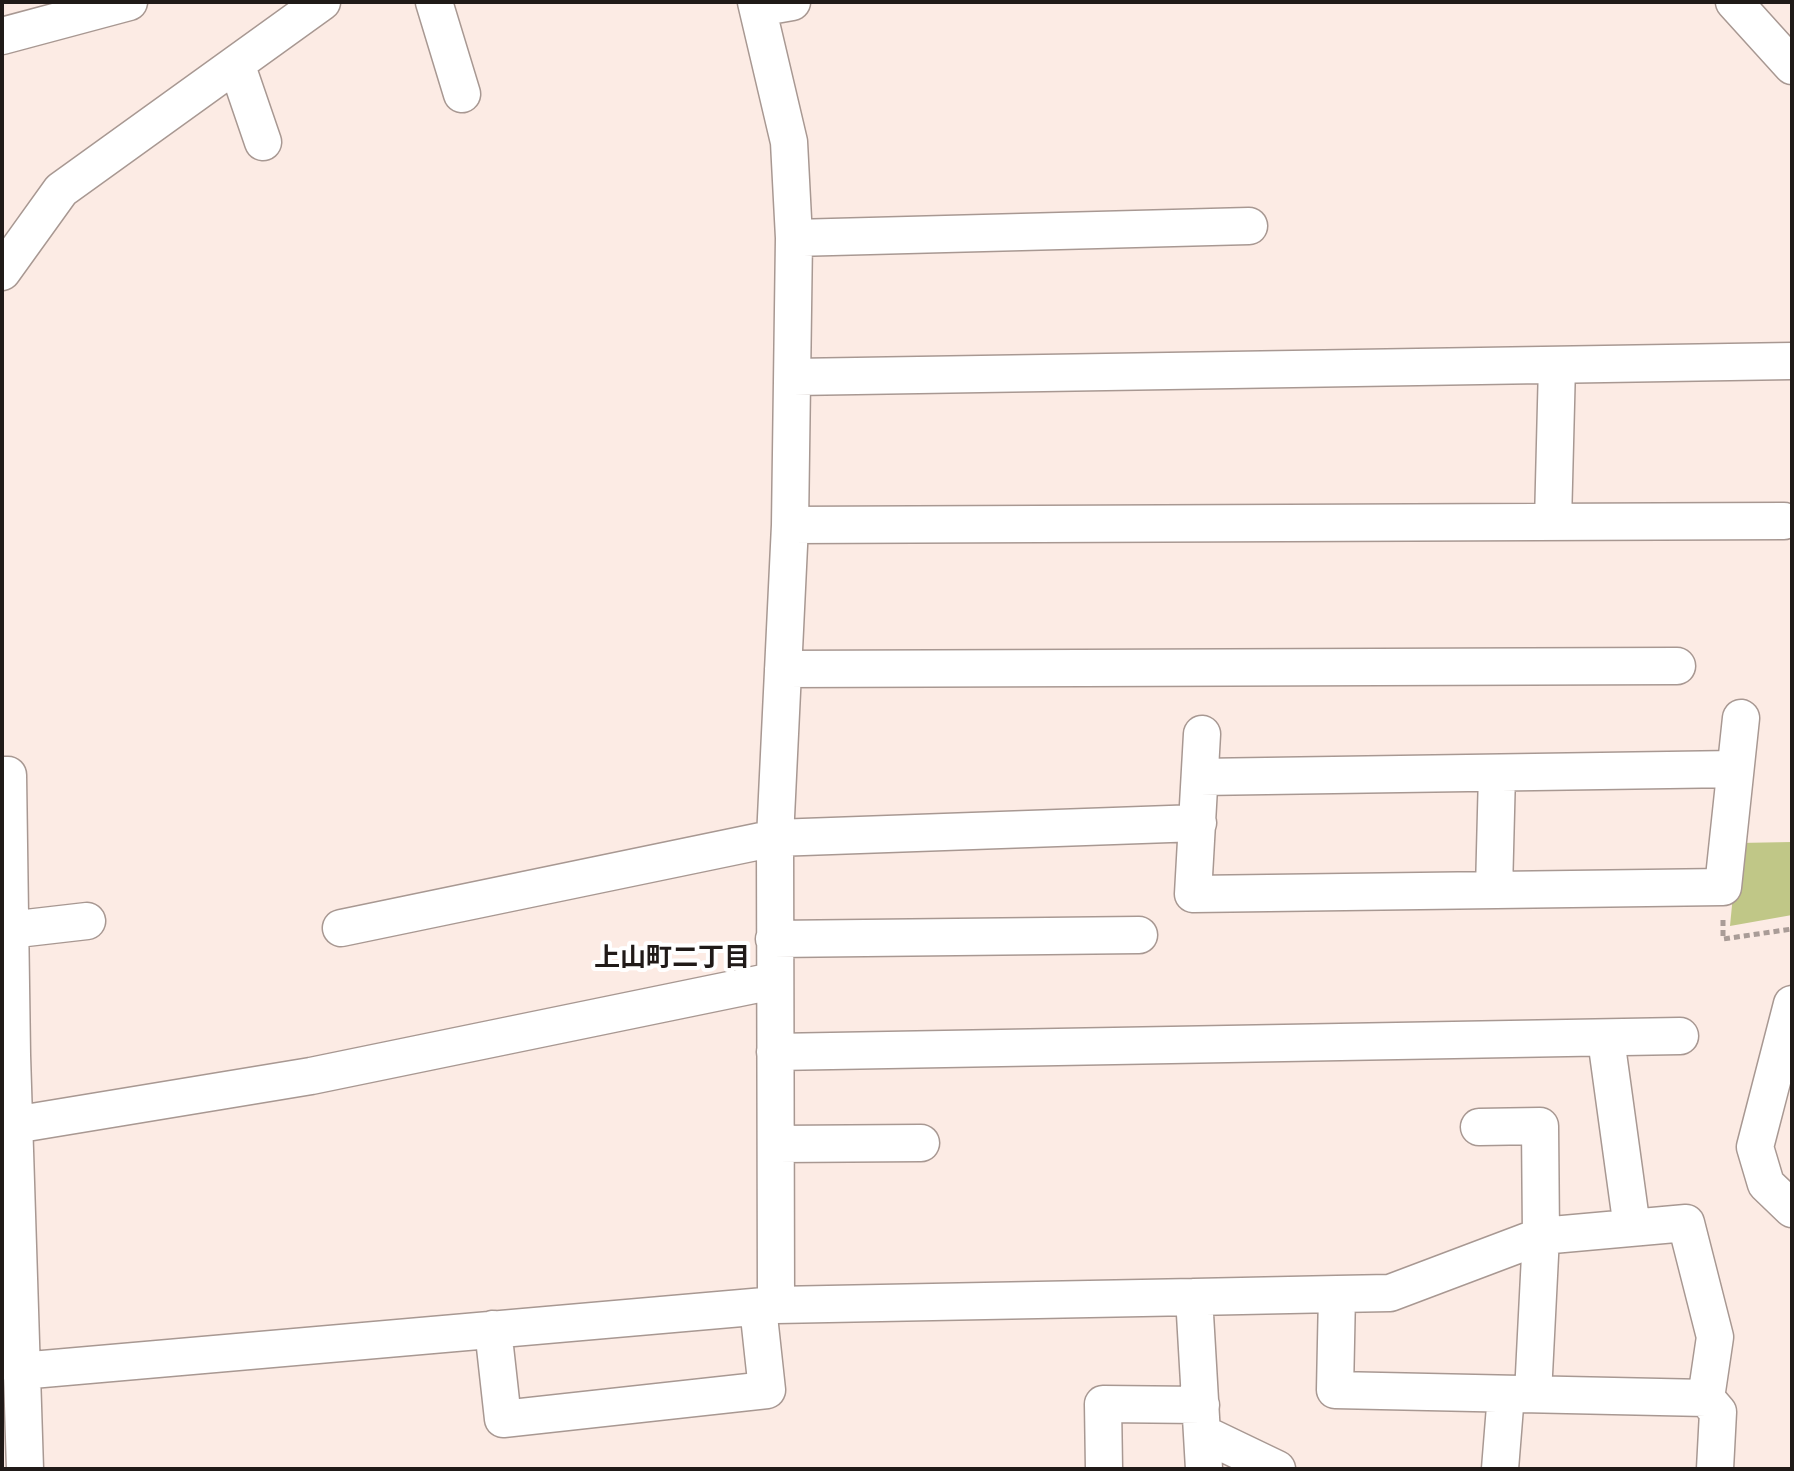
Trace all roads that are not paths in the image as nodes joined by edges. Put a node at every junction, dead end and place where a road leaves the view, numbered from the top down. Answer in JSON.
{"nodes":[{"id":1,"x":129,"y":2,"type":"edge"},
{"id":2,"x":322,"y":2,"type":"edge"},
{"id":3,"x":434,"y":2,"type":"edge"},
{"id":4,"x":769,"y":4,"type":"edge"},
{"id":5,"x":1744,"y":4,"type":"edge"},
{"id":6,"x":2,"y":36,"type":"edge"},
{"id":7,"x":237,"y":66,"type":"junction"},
{"id":8,"x":1792,"y":66,"type":"edge"},
{"id":9,"x":462,"y":94,"type":"dead end"},
{"id":10,"x":263,"y":142,"type":"dead end"},
{"id":11,"x":1249,"y":226,"type":"dead end"},
{"id":12,"x":794,"y":238,"type":"junction"},
{"id":13,"x":2,"y":272,"type":"edge"},
{"id":14,"x":1792,"y":361,"type":"edge"},
{"id":15,"x":1557,"y":365,"type":"junction"},
{"id":16,"x":794,"y":377,"type":"junction"},
{"id":17,"x":1784,"y":521,"type":"dead end"},
{"id":18,"x":1553,"y":522,"type":"junction"},
{"id":19,"x":790,"y":525,"type":"junction"},
{"id":20,"x":1677,"y":666,"type":"dead end"},
{"id":21,"x":783,"y":669,"type":"junction"},
{"id":22,"x":1741,"y":718,"type":"dead end"},
{"id":23,"x":1202,"y":734,"type":"dead end"},
{"id":24,"x":1735,"y":769,"type":"junction"},
{"id":25,"x":1497,"y":773,"type":"junction"},
{"id":26,"x":2,"y":775,"type":"edge"},
{"id":27,"x":1200,"y":777,"type":"junction"},
{"id":28,"x":1198,"y":823,"type":"junction"},
{"id":29,"x":775,"y":838,"type":"junction"},
{"id":30,"x":1494,"y":890,"type":"junction"},
{"id":31,"x":87,"y":921,"type":"dead end"},
{"id":32,"x":341,"y":928,"type":"dead end"},
{"id":33,"x":9,"y":930,"type":"junction"},
{"id":34,"x":1139,"y":935,"type":"dead end"},
{"id":35,"x":774,"y":939,"type":"junction"},
{"id":36,"x":773,"y":981,"type":"junction"},
{"id":37,"x":1792,"y":1004,"type":"edge"},
{"id":38,"x":1680,"y":1036,"type":"dead end"},
{"id":39,"x":1606,"y":1039,"type":"junction"},
{"id":40,"x":775,"y":1052,"type":"junction"},
{"id":41,"x":7,"y":1056,"type":"edge"},
{"id":42,"x":14,"y":1125,"type":"junction"},
{"id":43,"x":1479,"y":1127,"type":"dead end"},
{"id":44,"x":921,"y":1143,"type":"dead end"},
{"id":45,"x":778,"y":1144,"type":"junction"},
{"id":46,"x":1792,"y":1209,"type":"edge"},
{"id":47,"x":1632,"y":1228,"type":"junction"},
{"id":48,"x":1541,"y":1236,"type":"junction"},
{"id":49,"x":1337,"y":1294,"type":"junction"},
{"id":50,"x":1194,"y":1297,"type":"junction"},
{"id":51,"x":767,"y":1306,"type":"junction"},
{"id":52,"x":493,"y":1329,"type":"junction"},
{"id":53,"x":20,"y":1371,"type":"junction"},
{"id":54,"x":1520,"y":1394,"type":"junction"},
{"id":55,"x":1706,"y":1398,"type":"junction"},
{"id":56,"x":1201,"y":1419,"type":"junction"},
{"id":57,"x":25,"y":1469,"type":"edge"},
{"id":58,"x":1104,"y":1469,"type":"edge"},
{"id":59,"x":1204,"y":1469,"type":"edge"},
{"id":60,"x":1277,"y":1469,"type":"edge"},
{"id":61,"x":1500,"y":1469,"type":"edge"},
{"id":62,"x":1715,"y":1469,"type":"edge"}],
"edges":[{"from":1,"to":6,"type":"street"},
{"from":2,"to":7,"type":"street"},
{"from":3,"to":9,"type":"street"},
{"from":4,"to":12,"type":"street"},
{"from":5,"to":8,"type":"street"},
{"from":7,"to":10,"type":"street"},
{"from":7,"to":13,"type":"street"},
{"from":11,"to":12,"type":"street"},
{"from":12,"to":16,"type":"street"},
{"from":14,"to":15,"type":"street"},
{"from":15,"to":16,"type":"street"},
{"from":15,"to":18,"type":"street"},
{"from":16,"to":19,"type":"street"},
{"from":17,"to":18,"type":"street"},
{"from":18,"to":19,"type":"street"},
{"from":19,"to":21,"type":"street"},
{"from":20,"to":21,"type":"street"},
{"from":21,"to":29,"type":"street"},
{"from":22,"to":24,"type":"street"},
{"from":23,"to":27,"type":"street"},
{"from":24,"to":25,"type":"street"},
{"from":24,"to":30,"type":"street"},
{"from":25,"to":27,"type":"street"},
{"from":25,"to":30,"type":"street"},
{"from":26,"to":33,"type":"street"},
{"from":27,"to":28,"type":"street"},
{"from":28,"to":29,"type":"street"},
{"from":28,"to":30,"type":"street"},
{"from":29,"to":32,"type":"street"},
{"from":29,"to":35,"type":"street"},
{"from":31,"to":33,"type":"street"},
{"from":33,"to":41,"type":"street"},
{"from":34,"to":35,"type":"street"},
{"from":35,"to":36,"type":"street"},
{"from":36,"to":40,"type":"street"},
{"from":36,"to":42,"type":"street"},
{"from":37,"to":46,"type":"street"},
{"from":38,"to":39,"type":"street"},
{"from":39,"to":40,"type":"street"},
{"from":39,"to":47,"type":"street"},
{"from":40,"to":45,"type":"street"},
{"from":41,"to":42,"type":"street"},
{"from":42,"to":53,"type":"street"},
{"from":43,"to":48,"type":"street"},
{"from":44,"to":45,"type":"street"},
{"from":45,"to":51,"type":"street"},
{"from":47,"to":48,"type":"street"},
{"from":47,"to":55,"type":"street"},
{"from":48,"to":49,"type":"street"},
{"from":48,"to":54,"type":"street"},
{"from":49,"to":50,"type":"street"},
{"from":49,"to":54,"type":"street"},
{"from":50,"to":51,"type":"street"},
{"from":50,"to":56,"type":"street"},
{"from":51,"to":52,"type":"street"},
{"from":51,"to":52,"type":"street"},
{"from":52,"to":53,"type":"street"},
{"from":53,"to":57,"type":"street"},
{"from":54,"to":55,"type":"street"},
{"from":54,"to":61,"type":"street"},
{"from":55,"to":62,"type":"street"},
{"from":56,"to":58,"type":"street"},
{"from":56,"to":59,"type":"street"},
{"from":56,"to":60,"type":"street"}]}
